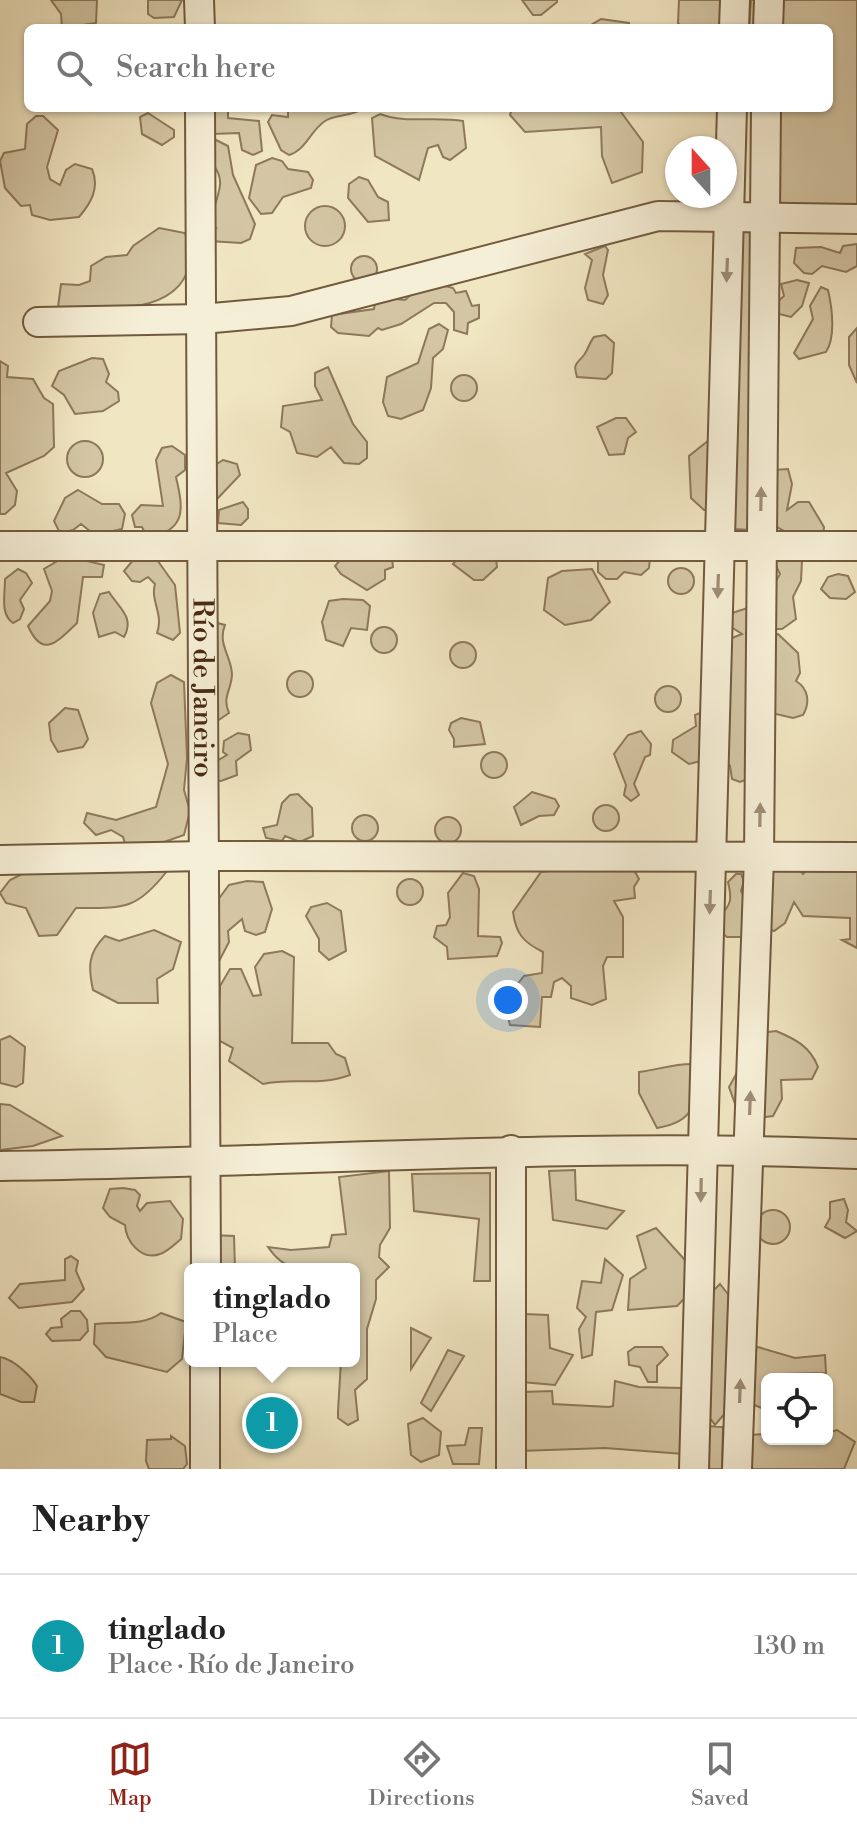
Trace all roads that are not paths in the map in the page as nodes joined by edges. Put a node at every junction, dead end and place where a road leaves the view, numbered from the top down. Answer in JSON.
{"nodes":[{"id":1,"x":199,"y":0,"type":"edge"},
{"id":2,"x":735,"y":0,"type":"edge"},
{"id":3,"x":769,"y":0,"type":"edge"},
{"id":4,"x":200,"y":24,"type":"edge"},
{"id":5,"x":734,"y":24,"type":"edge"},
{"id":6,"x":768,"y":24,"type":"edge"},
{"id":7,"x":200,"y":112,"type":"edge"},
{"id":8,"x":732,"y":112,"type":"edge"},
{"id":9,"x":766,"y":112,"type":"edge"},
{"id":10,"x":764,"y":218,"type":"junction"},
{"id":11,"x":729,"y":219,"type":"junction"},
{"id":12,"x":857,"y":219,"type":"edge"},
{"id":13,"x":202,"y":319,"type":"junction"},
{"id":14,"x":38,"y":322,"type":"dead end"},
{"id":15,"x":761,"y":543,"type":"junction"},
{"id":16,"x":719,"y":544,"type":"junction"},
{"id":17,"x":0,"y":546,"type":"edge"},
{"id":18,"x":857,"y":546,"type":"edge"},
{"id":19,"x":203,"y":549,"type":"junction"},
{"id":20,"x":205,"y":856,"type":"junction"},
{"id":21,"x":711,"y":857,"type":"junction"},
{"id":22,"x":759,"y":857,"type":"junction"},
{"id":23,"x":857,"y":857,"type":"edge"},
{"id":24,"x":0,"y":860,"type":"edge"},
{"id":25,"x":702,"y":1148,"type":"junction"},
{"id":26,"x":511,"y":1150,"type":"junction"},
{"id":27,"x":748,"y":1150,"type":"junction"},
{"id":28,"x":857,"y":1154,"type":"edge"},
{"id":29,"x":207,"y":1160,"type":"junction"},
{"id":30,"x":0,"y":1166,"type":"edge"},
{"id":31,"x":206,"y":1263,"type":"edge"},
{"id":32,"x":205,"y":1367,"type":"edge"},
{"id":33,"x":205,"y":1469,"type":"edge"},
{"id":34,"x":511,"y":1469,"type":"edge"},
{"id":35,"x":694,"y":1469,"type":"edge"},
{"id":36,"x":737,"y":1469,"type":"edge"}],
"edges":[{"from":1,"to":4,"type":"street"},
{"from":2,"to":5,"type":"street"},
{"from":3,"to":6,"type":"street"},
{"from":7,"to":13,"type":"street","name":"Río de Janeiro"},
{"from":8,"to":11,"type":"street"},
{"from":9,"to":10,"type":"street"},
{"from":10,"to":11,"type":"street"},
{"from":10,"to":12,"type":"street"},
{"from":15,"to":10,"type":"street","one_way":true},
{"from":11,"to":13,"type":"street"},
{"from":11,"to":16,"type":"street","one_way":true},
{"from":13,"to":14,"type":"street"},
{"from":13,"to":19,"type":"street","name":"Río de Janeiro"},
{"from":15,"to":16,"type":"street"},
{"from":15,"to":18,"type":"street"},
{"from":22,"to":15,"type":"street","one_way":true},
{"from":16,"to":19,"type":"street"},
{"from":16,"to":21,"type":"street","one_way":true},
{"from":17,"to":19,"type":"street"},
{"from":19,"to":20,"type":"street","name":"Río de Janeiro"},
{"from":20,"to":21,"type":"street"},
{"from":20,"to":24,"type":"street"},
{"from":20,"to":29,"type":"street","name":"Río de Janeiro"},
{"from":21,"to":22,"type":"street"},
{"from":21,"to":25,"type":"street","one_way":true},
{"from":22,"to":23,"type":"street"},
{"from":27,"to":22,"type":"street","one_way":true},
{"from":25,"to":26,"type":"street"},
{"from":25,"to":27,"type":"street"},
{"from":25,"to":35,"type":"street","one_way":true},
{"from":26,"to":29,"type":"street"},
{"from":26,"to":34,"type":"street"},
{"from":27,"to":28,"type":"street"},
{"from":36,"to":27,"type":"street","one_way":true},
{"from":29,"to":30,"type":"street"},
{"from":29,"to":31,"type":"street","name":"Río de Janeiro"},
{"from":32,"to":33,"type":"street"}]}
